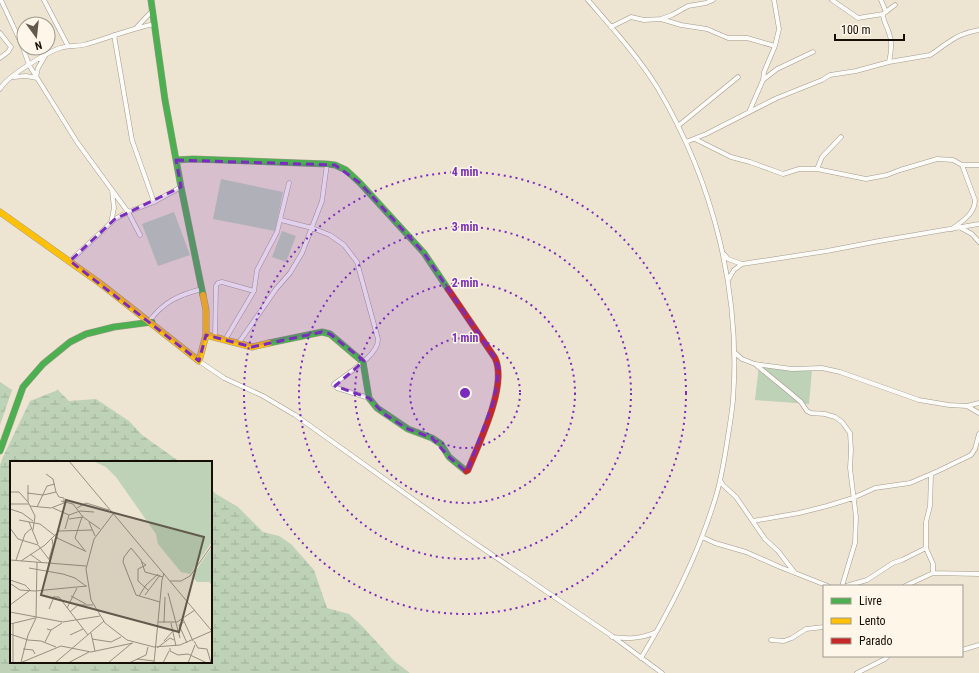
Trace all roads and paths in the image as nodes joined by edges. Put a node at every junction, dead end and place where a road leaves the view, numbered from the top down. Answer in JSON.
{"nodes":[{"id":1,"x":1,"y":0,"type":"edge"},
{"id":2,"x":44,"y":0,"type":"edge"},
{"id":3,"x":150,"y":0,"type":"edge"},
{"id":4,"x":588,"y":0,"type":"edge"},
{"id":5,"x":713,"y":0,"type":"edge"},
{"id":6,"x":774,"y":0,"type":"edge"},
{"id":7,"x":832,"y":0,"type":"edge"},
{"id":8,"x":881,"y":0,"type":"edge"},
{"id":9,"x":895,"y":5,"type":"dead end"},
{"id":10,"x":152,"y":11,"type":"junction"},
{"id":11,"x":884,"y":13,"type":"junction"},
{"id":12,"x":661,"y":19,"type":"junction"},
{"id":13,"x":154,"y":24,"type":"junction"},
{"id":14,"x":611,"y":27,"type":"junction"},
{"id":15,"x":137,"y":28,"type":"junction"},
{"id":16,"x":979,"y":30,"type":"edge"},
{"id":17,"x":0,"y":33,"type":"edge"},
{"id":18,"x":114,"y":35,"type":"junction"},
{"id":19,"x":68,"y":46,"type":"junction"},
{"id":20,"x":775,"y":46,"type":"junction"},
{"id":21,"x":56,"y":50,"type":"edge"},
{"id":22,"x":814,"y":52,"type":"dead end"},
{"id":23,"x":45,"y":56,"type":"edge"},
{"id":24,"x":46,"y":56,"type":"edge"},
{"id":25,"x":0,"y":58,"type":"edge"},
{"id":26,"x":889,"y":62,"type":"junction"},
{"id":27,"x":29,"y":65,"type":"junction"},
{"id":28,"x":12,"y":77,"type":"junction"},
{"id":29,"x":738,"y":77,"type":"dead end"},
{"id":30,"x":37,"y":78,"type":"junction"},
{"id":31,"x":763,"y":80,"type":"junction"},
{"id":32,"x":0,"y":89,"type":"edge"},
{"id":33,"x":748,"y":113,"type":"junction"},
{"id":34,"x":678,"y":126,"type":"junction"},
{"id":35,"x":841,"y":137,"type":"dead end"},
{"id":36,"x":695,"y":139,"type":"junction"},
{"id":37,"x":686,"y":142,"type":"junction"},
{"id":38,"x":176,"y":160,"type":"junction"},
{"id":39,"x":327,"y":164,"type":"junction"},
{"id":40,"x":962,"y":165,"type":"junction"},
{"id":41,"x":979,"y":165,"type":"edge"},
{"id":42,"x":817,"y":169,"type":"junction"},
{"id":43,"x":289,"y":183,"type":"dead end"},
{"id":44,"x":181,"y":187,"type":"junction"},
{"id":45,"x":111,"y":188,"type":"junction"},
{"id":46,"x":154,"y":202,"type":"junction"},
{"id":47,"x":0,"y":212,"type":"edge"},
{"id":48,"x":128,"y":212,"type":"junction"},
{"id":49,"x":281,"y":220,"type":"junction"},
{"id":50,"x":110,"y":223,"type":"junction"},
{"id":51,"x":979,"y":224,"type":"edge"},
{"id":52,"x":312,"y":228,"type":"junction"},
{"id":53,"x":961,"y":228,"type":"junction"},
{"id":54,"x":951,"y":229,"type":"junction"},
{"id":55,"x":140,"y":235,"type":"dead end"},
{"id":56,"x":979,"y":242,"type":"edge"},
{"id":57,"x":724,"y":254,"type":"junction"},
{"id":58,"x":70,"y":261,"type":"junction"},
{"id":59,"x":742,"y":264,"type":"junction"},
{"id":60,"x":728,"y":280,"type":"junction"},
{"id":61,"x":202,"y":289,"type":"junction"},
{"id":62,"x":254,"y":291,"type":"junction"},
{"id":63,"x":151,"y":321,"type":"junction"},
{"id":64,"x":206,"y":335,"type":"junction"},
{"id":65,"x":215,"y":338,"type":"junction"},
{"id":66,"x":225,"y":340,"type":"junction"},
{"id":67,"x":238,"y":344,"type":"junction"},
{"id":68,"x":734,"y":352,"type":"junction"},
{"id":69,"x":199,"y":361,"type":"junction"},
{"id":70,"x":746,"y":361,"type":"junction"},
{"id":71,"x":363,"y":362,"type":"junction"},
{"id":72,"x":755,"y":364,"type":"junction"},
{"id":73,"x":734,"y":367,"type":"junction"},
{"id":74,"x":370,"y":398,"type":"junction"},
{"id":75,"x":979,"y":403,"type":"edge"},
{"id":76,"x":967,"y":406,"type":"junction"},
{"id":77,"x":979,"y":413,"type":"edge"},
{"id":78,"x":979,"y":434,"type":"edge"},
{"id":79,"x":0,"y":451,"type":"edge"},
{"id":80,"x":931,"y":475,"type":"junction"},
{"id":81,"x":720,"y":480,"type":"junction"},
{"id":82,"x":853,"y":498,"type":"junction"},
{"id":83,"x":752,"y":521,"type":"junction"},
{"id":84,"x":702,"y":537,"type":"junction"},
{"id":85,"x":926,"y":548,"type":"junction"},
{"id":86,"x":795,"y":573,"type":"junction"},
{"id":87,"x":933,"y":573,"type":"junction"},
{"id":88,"x":979,"y":574,"type":"edge"},
{"id":89,"x":825,"y":585,"type":"edge"},
{"id":90,"x":842,"y":585,"type":"edge"},
{"id":91,"x":849,"y":585,"type":"edge"},
{"id":92,"x":907,"y":585,"type":"edge"},
{"id":93,"x":823,"y":627,"type":"edge"},
{"id":94,"x":657,"y":632,"type":"junction"},
{"id":95,"x":612,"y":636,"type":"junction"},
{"id":96,"x":771,"y":640,"type":"dead end"},
{"id":97,"x":979,"y":645,"type":"edge"},
{"id":98,"x":963,"y":650,"type":"edge"},
{"id":99,"x":887,"y":657,"type":"edge"},
{"id":100,"x":641,"y":658,"type":"junction"},
{"id":101,"x":662,"y":673,"type":"edge"},
{"id":102,"x":858,"y":673,"type":"edge"}],
"edges":[{"from":1,"to":27,"type":"street"},
{"from":2,"to":19,"type":"street"},
{"from":3,"to":10,"type":"street"},
{"from":4,"to":14,"type":"street"},
{"from":5,"to":12,"type":"street"},
{"from":6,"to":20,"type":"street"},
{"from":7,"to":11,"type":"street"},
{"from":8,"to":11,"type":"street"},
{"from":9,"to":11,"type":"street"},
{"from":10,"to":13,"type":"street"},
{"from":10,"to":15,"type":"street"},
{"from":11,"to":26,"type":"street"},
{"from":12,"to":14,"type":"street"},
{"from":12,"to":20,"type":"street"},
{"from":13,"to":15,"type":"street"},
{"from":13,"to":38,"type":"street"},
{"from":14,"to":34,"type":"street"},
{"from":15,"to":18,"type":"street"},
{"from":16,"to":26,"type":"street"},
{"from":17,"to":25,"type":"street"},
{"from":18,"to":19,"type":"street"},
{"from":18,"to":46,"type":"street"},
{"from":19,"to":21,"type":"street"},
{"from":20,"to":31,"type":"street"},
{"from":22,"to":31,"type":"street"},
{"from":23,"to":27,"type":"street"},
{"from":24,"to":30,"type":"street"},
{"from":26,"to":33,"type":"street"},
{"from":27,"to":28,"type":"street"},
{"from":27,"to":30,"type":"street"},
{"from":28,"to":30,"type":"street"},
{"from":28,"to":32,"type":"street"},
{"from":29,"to":34,"type":"street"},
{"from":30,"to":45,"type":"street"},
{"from":31,"to":33,"type":"street"},
{"from":33,"to":36,"type":"street"},
{"from":34,"to":37,"type":"street"},
{"from":35,"to":42,"type":"street"},
{"from":36,"to":37,"type":"street"},
{"from":36,"to":42,"type":"street"},
{"from":37,"to":57,"type":"street"},
{"from":38,"to":39,"type":"street"},
{"from":38,"to":44,"type":"street"},
{"from":39,"to":52,"type":"street"},
{"from":39,"to":74,"type":"street"},
{"from":40,"to":41,"type":"street"},
{"from":40,"to":42,"type":"street"},
{"from":40,"to":54,"type":"street"},
{"from":43,"to":49,"type":"street"},
{"from":44,"to":46,"type":"street"},
{"from":44,"to":61,"type":"street"},
{"from":45,"to":48,"type":"street"},
{"from":45,"to":50,"type":"street"},
{"from":46,"to":48,"type":"street"},
{"from":47,"to":58,"type":"street"},
{"from":48,"to":50,"type":"street"},
{"from":48,"to":55,"type":"street"},
{"from":49,"to":52,"type":"street"},
{"from":49,"to":62,"type":"street"},
{"from":50,"to":58,"type":"street"},
{"from":51,"to":53,"type":"street"},
{"from":52,"to":67,"type":"street"},
{"from":52,"to":71,"type":"street"},
{"from":53,"to":54,"type":"street"},
{"from":53,"to":56,"type":"street"},
{"from":54,"to":59,"type":"street"},
{"from":57,"to":59,"type":"street"},
{"from":57,"to":60,"type":"street"},
{"from":58,"to":63,"type":"street"},
{"from":59,"to":60,"type":"street"},
{"from":60,"to":68,"type":"street"},
{"from":61,"to":63,"type":"street"},
{"from":61,"to":64,"type":"street"},
{"from":62,"to":65,"type":"street"},
{"from":62,"to":66,"type":"street"},
{"from":63,"to":69,"type":"street"},
{"from":63,"to":79,"type":"street"},
{"from":64,"to":65,"type":"street"},
{"from":64,"to":69,"type":"street"},
{"from":65,"to":66,"type":"street"},
{"from":66,"to":67,"type":"street"},
{"from":67,"to":71,"type":"street"},
{"from":68,"to":70,"type":"street"},
{"from":68,"to":73,"type":"street"},
{"from":69,"to":95,"type":"street"},
{"from":70,"to":72,"type":"street"},
{"from":70,"to":73,"type":"street"},
{"from":71,"to":74,"type":"street"},
{"from":71,"to":74,"type":"street"},
{"from":72,"to":76,"type":"street"},
{"from":72,"to":82,"type":"street"},
{"from":73,"to":81,"type":"street"},
{"from":75,"to":76,"type":"street"},
{"from":76,"to":77,"type":"street"},
{"from":78,"to":80,"type":"street"},
{"from":80,"to":82,"type":"street"},
{"from":80,"to":85,"type":"street"},
{"from":81,"to":83,"type":"street"},
{"from":81,"to":84,"type":"street"},
{"from":82,"to":83,"type":"street"},
{"from":82,"to":90,"type":"street"},
{"from":83,"to":86,"type":"street"},
{"from":84,"to":86,"type":"street"},
{"from":84,"to":94,"type":"street"},
{"from":85,"to":87,"type":"street"},
{"from":85,"to":91,"type":"street"},
{"from":86,"to":89,"type":"street"},
{"from":87,"to":88,"type":"street"},
{"from":87,"to":92,"type":"street"},
{"from":93,"to":96,"type":"street"},
{"from":94,"to":95,"type":"street"},
{"from":94,"to":100,"type":"street"},
{"from":95,"to":100,"type":"street"},
{"from":97,"to":98,"type":"street"},
{"from":99,"to":102,"type":"street"},
{"from":100,"to":101,"type":"street"}]}
